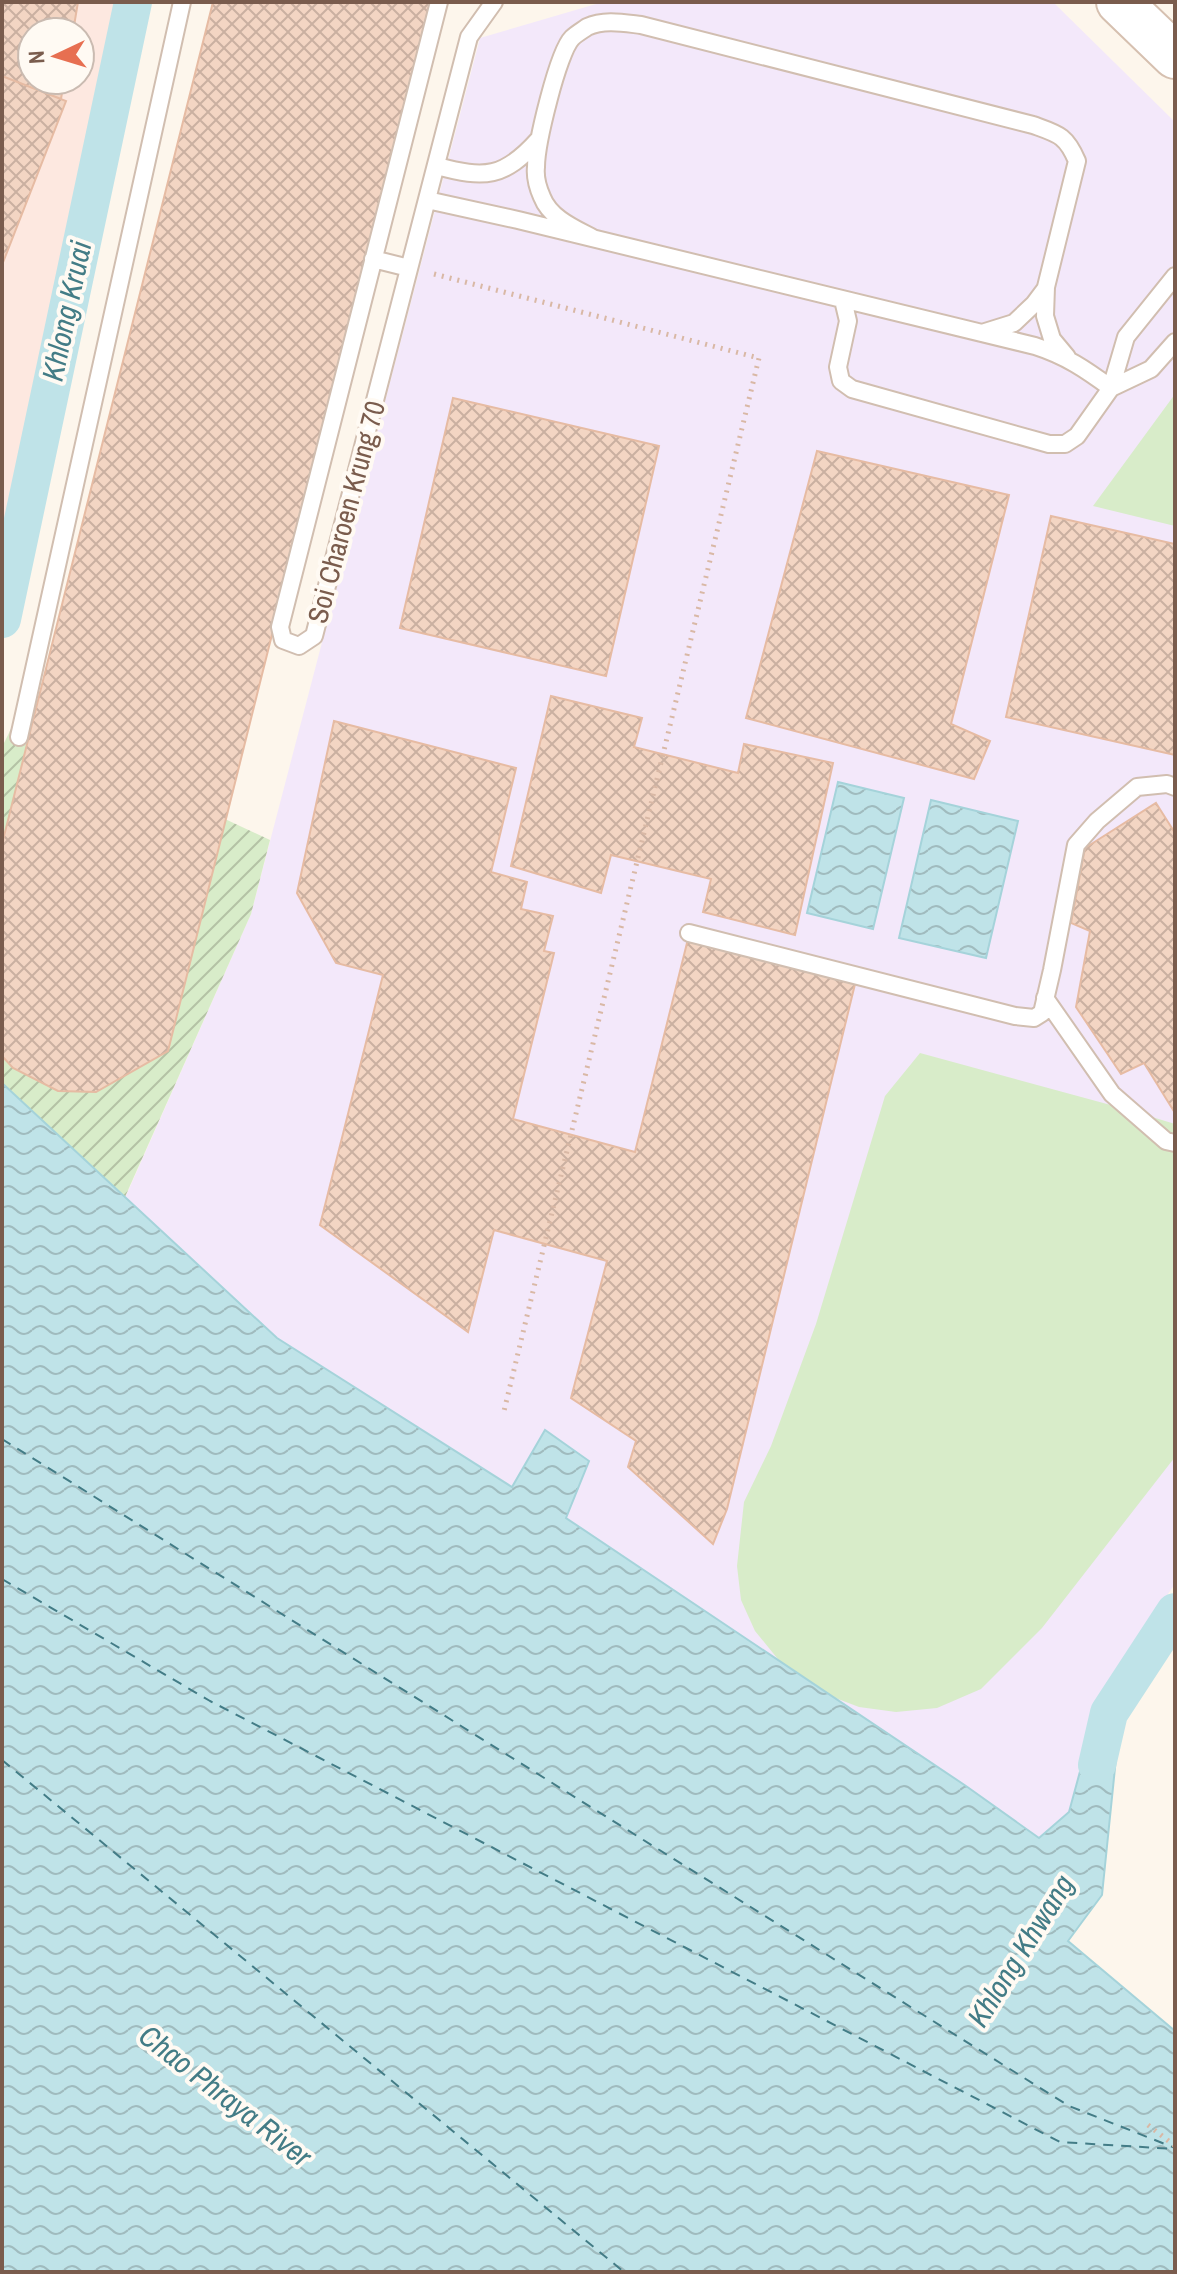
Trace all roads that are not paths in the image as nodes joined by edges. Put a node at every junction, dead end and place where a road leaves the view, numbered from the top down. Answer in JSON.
{"nodes":[{"id":1,"x":182,"y":2,"type":"edge"},
{"id":2,"x":439,"y":2,"type":"edge"},
{"id":3,"x":494,"y":2,"type":"edge"},
{"id":4,"x":1119,"y":2,"type":"edge"},
{"id":5,"x":1175,"y":56,"type":"edge"},
{"id":6,"x":538,"y":140,"type":"junction"},
{"id":7,"x":437,"y":166,"type":"junction"},
{"id":8,"x":427,"y":200,"type":"junction"},
{"id":9,"x":593,"y":238,"type":"junction"},
{"id":10,"x":373,"y":259,"type":"junction"},
{"id":11,"x":409,"y":268,"type":"junction"},
{"id":12,"x":1175,"y":276,"type":"edge"},
{"id":13,"x":1046,"y":287,"type":"junction"},
{"id":14,"x":843,"y":300,"type":"junction"},
{"id":15,"x":981,"y":334,"type":"junction"},
{"id":16,"x":1175,"y":342,"type":"edge"},
{"id":17,"x":1067,"y":357,"type":"junction"},
{"id":18,"x":1111,"y":388,"type":"junction"},
{"id":19,"x":19,"y":737,"type":"dead end"},
{"id":20,"x":1175,"y":787,"type":"edge"},
{"id":21,"x":689,"y":933,"type":"dead end"},
{"id":22,"x":1045,"y":998,"type":"junction"},
{"id":23,"x":1175,"y":1143,"type":"edge"}],
"edges":[{"from":1,"to":19,"type":"lane"},
{"from":2,"to":10,"type":"lane","name":"Soi Charoen Krung 70"},
{"from":3,"to":7,"type":"lane","name":"Soi Charoen Krung 70"},
{"from":4,"to":5,"type":"main road"},
{"from":6,"to":7,"type":"lane"},
{"from":6,"to":9,"type":"lane"},
{"from":6,"to":13,"type":"lane"},
{"from":7,"to":8,"type":"lane","name":"Soi Charoen Krung 70"},
{"from":8,"to":9,"type":"lane"},
{"from":8,"to":11,"type":"lane","name":"Soi Charoen Krung 70"},
{"from":9,"to":14,"type":"lane"},
{"from":10,"to":11,"type":"lane"},
{"from":10,"to":11,"type":"lane","name":"Soi Charoen Krung 70"},
{"from":12,"to":18,"type":"lane"},
{"from":13,"to":15,"type":"lane"},
{"from":13,"to":17,"type":"lane"},
{"from":14,"to":15,"type":"lane"},
{"from":14,"to":18,"type":"lane"},
{"from":15,"to":17,"type":"lane"},
{"from":16,"to":18,"type":"lane"},
{"from":17,"to":18,"type":"lane"},
{"from":20,"to":22,"type":"lane"},
{"from":21,"to":22,"type":"lane"},
{"from":22,"to":23,"type":"lane"}]}
